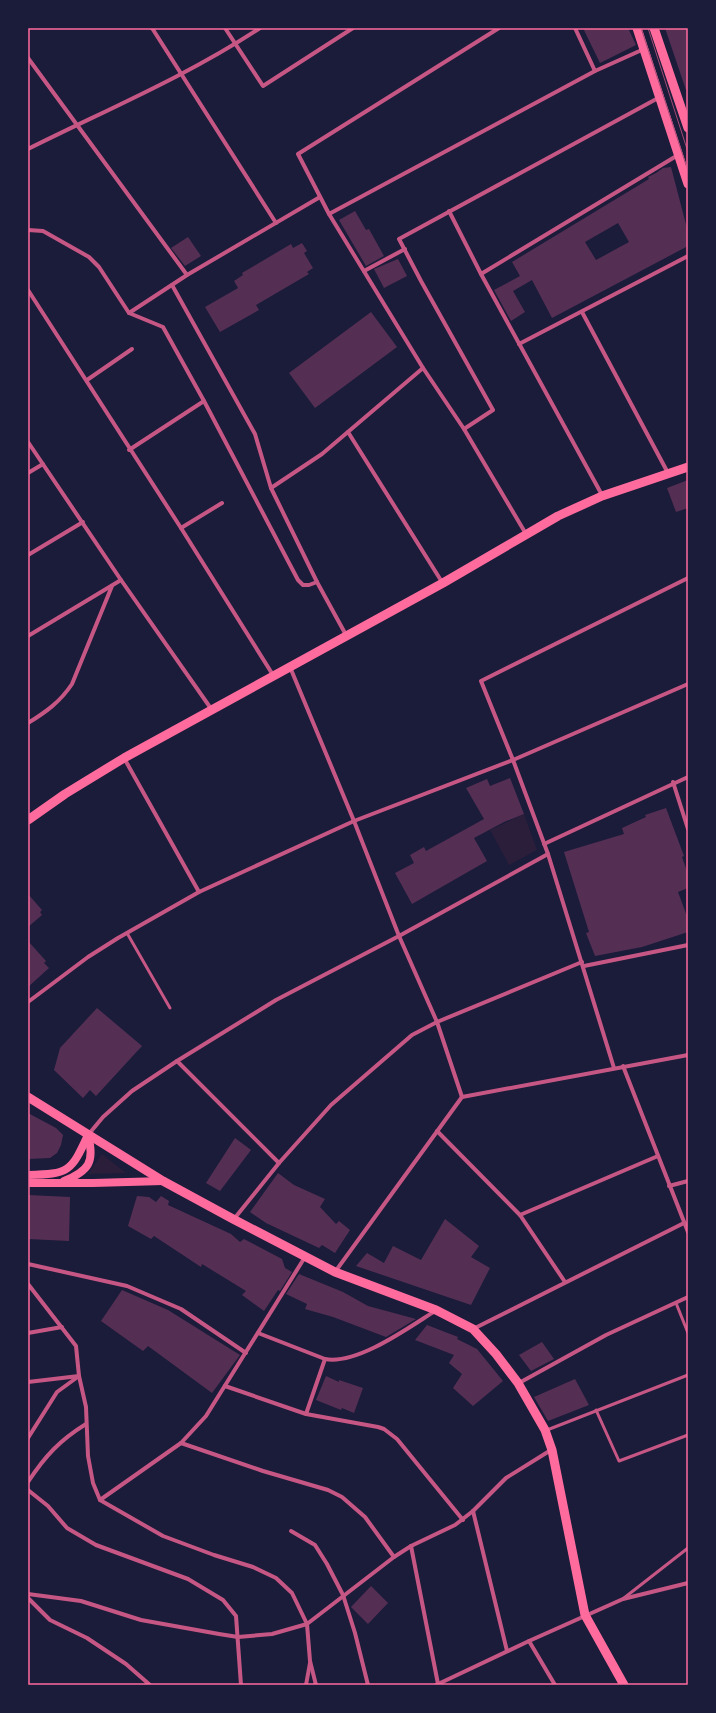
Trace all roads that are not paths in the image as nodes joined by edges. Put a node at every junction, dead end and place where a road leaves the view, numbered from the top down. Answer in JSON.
{"nodes":[{"id":1,"x":152,"y":28,"type":"edge"},
{"id":2,"x":225,"y":28,"type":"edge"},
{"id":3,"x":260,"y":28,"type":"edge"},
{"id":4,"x":353,"y":28,"type":"edge"},
{"id":5,"x":499,"y":28,"type":"edge"},
{"id":6,"x":574,"y":28,"type":"edge"},
{"id":7,"x":637,"y":28,"type":"edge"},
{"id":8,"x":654,"y":28,"type":"edge"},
{"id":9,"x":235,"y":44,"type":"junction"},
{"id":10,"x":644,"y":49,"type":"junction"},
{"id":11,"x":28,"y":58,"type":"edge"},
{"id":12,"x":595,"y":71,"type":"junction"},
{"id":13,"x":182,"y":74,"type":"junction"},
{"id":14,"x":660,"y":97,"type":"junction"},
{"id":15,"x":77,"y":124,"type":"junction"},
{"id":16,"x":688,"y":128,"type":"edge"},
{"id":17,"x":28,"y":149,"type":"edge"},
{"id":18,"x":678,"y":155,"type":"junction"},
{"id":19,"x":688,"y":184,"type":"edge"},
{"id":20,"x":320,"y":197,"type":"junction"},
{"id":21,"x":449,"y":212,"type":"junction"},
{"id":22,"x":329,"y":214,"type":"junction"},
{"id":23,"x":276,"y":223,"type":"junction"},
{"id":24,"x":28,"y":230,"type":"edge"},
{"id":25,"x":405,"y":249,"type":"junction"},
{"id":26,"x":688,"y":256,"type":"edge"},
{"id":27,"x":364,"y":271,"type":"junction"},
{"id":28,"x":481,"y":274,"type":"junction"},
{"id":29,"x":187,"y":275,"type":"junction"},
{"id":30,"x":172,"y":285,"type":"junction"},
{"id":31,"x":28,"y":290,"type":"edge"},
{"id":32,"x":582,"y":312,"type":"junction"},
{"id":33,"x":129,"y":313,"type":"junction"},
{"id":34,"x":519,"y":344,"type":"junction"},
{"id":35,"x":132,"y":349,"type":"dead end"},
{"id":36,"x":423,"y":368,"type":"junction"},
{"id":37,"x":86,"y":380,"type":"junction"},
{"id":38,"x":204,"y":401,"type":"junction"},
{"id":39,"x":464,"y":429,"type":"junction"},
{"id":40,"x":348,"y":432,"type":"junction"},
{"id":41,"x":28,"y":442,"type":"edge"},
{"id":42,"x":129,"y":450,"type":"junction"},
{"id":43,"x":43,"y":464,"type":"junction"},
{"id":44,"x":688,"y":466,"type":"edge"},
{"id":45,"x":28,"y":473,"type":"edge"},
{"id":46,"x":668,"y":474,"type":"junction"},
{"id":47,"x":271,"y":488,"type":"junction"},
{"id":48,"x":602,"y":496,"type":"junction"},
{"id":49,"x":222,"y":503,"type":"dead end"},
{"id":50,"x":83,"y":522,"type":"junction"},
{"id":51,"x":181,"y":528,"type":"junction"},
{"id":52,"x":526,"y":535,"type":"junction"},
{"id":53,"x":28,"y":556,"type":"edge"},
{"id":54,"x":688,"y":578,"type":"edge"},
{"id":55,"x":121,"y":580,"type":"junction"},
{"id":56,"x":317,"y":582,"type":"junction"},
{"id":57,"x":443,"y":583,"type":"junction"},
{"id":58,"x":112,"y":586,"type":"junction"},
{"id":59,"x":28,"y":636,"type":"edge"},
{"id":60,"x":346,"y":636,"type":"junction"},
{"id":61,"x":290,"y":666,"type":"junction"},
{"id":62,"x":273,"y":676,"type":"junction"},
{"id":63,"x":688,"y":684,"type":"edge"},
{"id":64,"x":212,"y":710,"type":"junction"},
{"id":65,"x":28,"y":723,"type":"edge"},
{"id":66,"x":124,"y":758,"type":"junction"},
{"id":67,"x":513,"y":760,"type":"junction"},
{"id":68,"x":688,"y":777,"type":"edge"},
{"id":69,"x":674,"y":782,"type":"junction"},
{"id":70,"x":28,"y":820,"type":"edge"},
{"id":71,"x":354,"y":821,"type":"junction"},
{"id":72,"x":688,"y":829,"type":"edge"},
{"id":73,"x":544,"y":844,"type":"junction"},
{"id":74,"x":548,"y":854,"type":"junction"},
{"id":75,"x":199,"y":892,"type":"junction"},
{"id":76,"x":127,"y":933,"type":"junction"},
{"id":77,"x":399,"y":936,"type":"junction"},
{"id":78,"x":688,"y":945,"type":"edge"},
{"id":79,"x":583,"y":964,"type":"junction"},
{"id":80,"x":28,"y":1002,"type":"edge"},
{"id":81,"x":170,"y":1008,"type":"dead end"},
{"id":82,"x":437,"y":1022,"type":"junction"},
{"id":83,"x":688,"y":1055,"type":"edge"},
{"id":84,"x":177,"y":1061,"type":"junction"},
{"id":85,"x":623,"y":1066,"type":"junction"},
{"id":86,"x":614,"y":1068,"type":"junction"},
{"id":87,"x":28,"y":1097,"type":"edge"},
{"id":88,"x":462,"y":1097,"type":"junction"},
{"id":89,"x":437,"y":1130,"type":"junction"},
{"id":90,"x":88,"y":1135,"type":"junction"},
{"id":91,"x":658,"y":1156,"type":"junction"},
{"id":92,"x":279,"y":1163,"type":"junction"},
{"id":93,"x":28,"y":1174,"type":"edge"},
{"id":94,"x":163,"y":1181,"type":"junction"},
{"id":95,"x":688,"y":1181,"type":"edge"},
{"id":96,"x":28,"y":1183,"type":"edge"},
{"id":97,"x":60,"y":1183,"type":"junction"},
{"id":98,"x":669,"y":1186,"type":"junction"},
{"id":99,"x":520,"y":1215,"type":"junction"},
{"id":100,"x":234,"y":1219,"type":"junction"},
{"id":101,"x":684,"y":1223,"type":"junction"},
{"id":102,"x":688,"y":1232,"type":"edge"},
{"id":103,"x":305,"y":1257,"type":"junction"},
{"id":104,"x":28,"y":1264,"type":"edge"},
{"id":105,"x":334,"y":1272,"type":"junction"},
{"id":106,"x":565,"y":1282,"type":"junction"},
{"id":107,"x":28,"y":1284,"type":"edge"},
{"id":108,"x":688,"y":1297,"type":"edge"},
{"id":109,"x":676,"y":1303,"type":"junction"},
{"id":110,"x":436,"y":1310,"type":"junction"},
{"id":111,"x":62,"y":1327,"type":"junction"},
{"id":112,"x":473,"y":1329,"type":"junction"},
{"id":113,"x":28,"y":1333,"type":"edge"},
{"id":114,"x":258,"y":1333,"type":"junction"},
{"id":115,"x":688,"y":1333,"type":"edge"},
{"id":116,"x":246,"y":1353,"type":"junction"},
{"id":117,"x":325,"y":1359,"type":"junction"},
{"id":118,"x":688,"y":1375,"type":"edge"},
{"id":119,"x":79,"y":1376,"type":"junction"},
{"id":120,"x":28,"y":1382,"type":"edge"},
{"id":121,"x":518,"y":1383,"type":"junction"},
{"id":122,"x":225,"y":1386,"type":"junction"},
{"id":123,"x":596,"y":1410,"type":"junction"},
{"id":124,"x":306,"y":1414,"type":"junction"},
{"id":125,"x":86,"y":1424,"type":"junction"},
{"id":126,"x":545,"y":1430,"type":"junction"},
{"id":127,"x":688,"y":1435,"type":"edge"},
{"id":128,"x":28,"y":1438,"type":"edge"},
{"id":129,"x":181,"y":1443,"type":"junction"},
{"id":130,"x":552,"y":1450,"type":"junction"},
{"id":131,"x":28,"y":1482,"type":"edge"},
{"id":132,"x":28,"y":1490,"type":"edge"},
{"id":133,"x":100,"y":1500,"type":"junction"},
{"id":134,"x":473,"y":1511,"type":"junction"},
{"id":135,"x":463,"y":1520,"type":"junction"},
{"id":136,"x":291,"y":1531,"type":"dead end"},
{"id":137,"x":411,"y":1546,"type":"junction"},
{"id":138,"x":688,"y":1548,"type":"edge"},
{"id":139,"x":394,"y":1557,"type":"junction"},
{"id":140,"x":688,"y":1583,"type":"edge"},
{"id":141,"x":28,"y":1594,"type":"edge"},
{"id":142,"x":343,"y":1595,"type":"junction"},
{"id":143,"x":28,"y":1598,"type":"edge"},
{"id":144,"x":622,"y":1599,"type":"junction"},
{"id":145,"x":585,"y":1615,"type":"junction"},
{"id":146,"x":307,"y":1624,"type":"junction"},
{"id":147,"x":238,"y":1637,"type":"junction"},
{"id":148,"x":529,"y":1641,"type":"junction"},
{"id":149,"x":507,"y":1651,"type":"junction"},
{"id":150,"x":310,"y":1661,"type":"junction"},
{"id":151,"x":437,"y":1684,"type":"edge"},
{"id":152,"x":150,"y":1685,"type":"edge"},
{"id":153,"x":240,"y":1685,"type":"edge"},
{"id":154,"x":306,"y":1685,"type":"edge"},
{"id":155,"x":316,"y":1685,"type":"edge"},
{"id":156,"x":368,"y":1685,"type":"edge"},
{"id":157,"x":554,"y":1685,"type":"edge"},
{"id":158,"x":624,"y":1685,"type":"edge"}],
"edges":[{"from":1,"to":13,"type":"street"},
{"from":2,"to":9,"type":"street"},
{"from":3,"to":9,"type":"street"},
{"from":4,"to":9,"type":"street"},
{"from":5,"to":20,"type":"street"},
{"from":6,"to":12,"type":"street"},
{"from":7,"to":10,"type":"main road"},
{"from":8,"to":16,"type":"main road"},
{"from":9,"to":13,"type":"street"},
{"from":10,"to":12,"type":"street"},
{"from":10,"to":14,"type":"main road"},
{"from":11,"to":15,"type":"street"},
{"from":12,"to":22,"type":"street"},
{"from":13,"to":15,"type":"street"},
{"from":13,"to":23,"type":"street"},
{"from":14,"to":18,"type":"main road"},
{"from":14,"to":21,"type":"street"},
{"from":15,"to":17,"type":"street"},
{"from":15,"to":29,"type":"street"},
{"from":18,"to":19,"type":"main road"},
{"from":18,"to":28,"type":"street"},
{"from":20,"to":22,"type":"street"},
{"from":20,"to":23,"type":"street"},
{"from":21,"to":25,"type":"street"},
{"from":21,"to":28,"type":"street"},
{"from":22,"to":27,"type":"street"},
{"from":23,"to":29,"type":"street"},
{"from":24,"to":33,"type":"street"},
{"from":25,"to":27,"type":"street"},
{"from":25,"to":39,"type":"street"},
{"from":26,"to":32,"type":"street"},
{"from":27,"to":36,"type":"street"},
{"from":28,"to":34,"type":"street"},
{"from":29,"to":30,"type":"street"},
{"from":30,"to":33,"type":"street"},
{"from":30,"to":47,"type":"street"},
{"from":31,"to":37,"type":"street"},
{"from":32,"to":34,"type":"street"},
{"from":32,"to":46,"type":"street"},
{"from":33,"to":38,"type":"street"},
{"from":34,"to":48,"type":"street"},
{"from":35,"to":37,"type":"street"},
{"from":36,"to":39,"type":"street"},
{"from":36,"to":40,"type":"street"},
{"from":37,"to":42,"type":"street"},
{"from":38,"to":42,"type":"street"},
{"from":38,"to":56,"type":"street"},
{"from":39,"to":52,"type":"street"},
{"from":40,"to":47,"type":"street"},
{"from":40,"to":57,"type":"street"},
{"from":41,"to":43,"type":"street"},
{"from":42,"to":51,"type":"street"},
{"from":43,"to":45,"type":"street"},
{"from":43,"to":50,"type":"street"},
{"from":44,"to":46,"type":"main road"},
{"from":46,"to":48,"type":"main road"},
{"from":47,"to":56,"type":"street"},
{"from":48,"to":52,"type":"main road"},
{"from":49,"to":51,"type":"street"},
{"from":50,"to":53,"type":"street"},
{"from":50,"to":55,"type":"street"},
{"from":51,"to":62,"type":"street"},
{"from":52,"to":57,"type":"main road"},
{"from":54,"to":67,"type":"street"},
{"from":55,"to":58,"type":"street"},
{"from":55,"to":64,"type":"street"},
{"from":56,"to":60,"type":"street"},
{"from":57,"to":60,"type":"main road"},
{"from":58,"to":59,"type":"street"},
{"from":58,"to":65,"type":"street"},
{"from":60,"to":61,"type":"main road"},
{"from":61,"to":62,"type":"main road"},
{"from":61,"to":71,"type":"street"},
{"from":62,"to":64,"type":"main road"},
{"from":63,"to":67,"type":"street"},
{"from":64,"to":66,"type":"main road"},
{"from":66,"to":70,"type":"main road"},
{"from":66,"to":75,"type":"street"},
{"from":67,"to":71,"type":"street"},
{"from":67,"to":73,"type":"street"},
{"from":68,"to":69,"type":"street"},
{"from":69,"to":72,"type":"street"},
{"from":69,"to":73,"type":"street"},
{"from":71,"to":75,"type":"street"},
{"from":71,"to":77,"type":"street"},
{"from":73,"to":74,"type":"street"},
{"from":74,"to":77,"type":"street"},
{"from":74,"to":79,"type":"street"},
{"from":75,"to":76,"type":"street"},
{"from":76,"to":80,"type":"street"},
{"from":76,"to":81,"type":"lane"},
{"from":77,"to":82,"type":"street"},
{"from":77,"to":84,"type":"street"},
{"from":78,"to":79,"type":"street"},
{"from":79,"to":82,"type":"street"},
{"from":79,"to":86,"type":"street"},
{"from":82,"to":88,"type":"street"},
{"from":82,"to":92,"type":"street"},
{"from":83,"to":85,"type":"street"},
{"from":84,"to":90,"type":"street"},
{"from":84,"to":92,"type":"street"},
{"from":85,"to":86,"type":"street"},
{"from":85,"to":91,"type":"street"},
{"from":86,"to":88,"type":"street"},
{"from":87,"to":90,"type":"main road"},
{"from":88,"to":89,"type":"street"},
{"from":89,"to":99,"type":"street"},
{"from":89,"to":105,"type":"street"},
{"from":90,"to":93,"type":"main road"},
{"from":90,"to":94,"type":"main road"},
{"from":90,"to":97,"type":"main road"},
{"from":91,"to":98,"type":"street"},
{"from":91,"to":99,"type":"street"},
{"from":92,"to":100,"type":"street"},
{"from":94,"to":97,"type":"main road"},
{"from":94,"to":100,"type":"main road"},
{"from":95,"to":98,"type":"street"},
{"from":96,"to":97,"type":"main road"},
{"from":98,"to":101,"type":"street"},
{"from":99,"to":106,"type":"street"},
{"from":100,"to":103,"type":"main road"},
{"from":101,"to":102,"type":"street"},
{"from":101,"to":106,"type":"street"},
{"from":103,"to":105,"type":"main road"},
{"from":103,"to":114,"type":"street"},
{"from":104,"to":116,"type":"street"},
{"from":105,"to":110,"type":"main road"},
{"from":106,"to":112,"type":"street"},
{"from":107,"to":111,"type":"street"},
{"from":108,"to":109,"type":"street"},
{"from":109,"to":115,"type":"lane"},
{"from":109,"to":121,"type":"street"},
{"from":110,"to":112,"type":"main road"},
{"from":110,"to":117,"type":"street"},
{"from":111,"to":113,"type":"street"},
{"from":111,"to":119,"type":"street"},
{"from":112,"to":121,"type":"main road"},
{"from":114,"to":116,"type":"street"},
{"from":114,"to":117,"type":"street"},
{"from":116,"to":122,"type":"street"},
{"from":117,"to":124,"type":"street"},
{"from":118,"to":123,"type":"lane"},
{"from":119,"to":120,"type":"street"},
{"from":119,"to":125,"type":"street"},
{"from":119,"to":128,"type":"street"},
{"from":121,"to":126,"type":"main road"},
{"from":122,"to":124,"type":"street"},
{"from":122,"to":129,"type":"street"},
{"from":123,"to":126,"type":"lane"},
{"from":123,"to":127,"type":"lane"},
{"from":124,"to":135,"type":"street"},
{"from":125,"to":131,"type":"street"},
{"from":125,"to":133,"type":"street"},
{"from":126,"to":130,"type":"main road"},
{"from":129,"to":133,"type":"street"},
{"from":129,"to":139,"type":"street"},
{"from":130,"to":134,"type":"street"},
{"from":130,"to":145,"type":"main road"},
{"from":132,"to":147,"type":"street"},
{"from":133,"to":146,"type":"street"},
{"from":134,"to":135,"type":"street"},
{"from":134,"to":149,"type":"street"},
{"from":135,"to":137,"type":"street"},
{"from":136,"to":142,"type":"street"},
{"from":137,"to":139,"type":"street"},
{"from":137,"to":151,"type":"street"},
{"from":138,"to":144,"type":"lane"},
{"from":139,"to":142,"type":"street"},
{"from":140,"to":144,"type":"street"},
{"from":141,"to":147,"type":"street"},
{"from":142,"to":146,"type":"street"},
{"from":142,"to":156,"type":"street"},
{"from":143,"to":152,"type":"street"},
{"from":144,"to":145,"type":"street"},
{"from":145,"to":148,"type":"street"},
{"from":145,"to":158,"type":"main road"},
{"from":146,"to":147,"type":"street"},
{"from":146,"to":150,"type":"street"},
{"from":147,"to":153,"type":"street"},
{"from":148,"to":149,"type":"street"},
{"from":148,"to":157,"type":"street"},
{"from":149,"to":151,"type":"street"},
{"from":150,"to":154,"type":"street"},
{"from":150,"to":155,"type":"street"}]}
